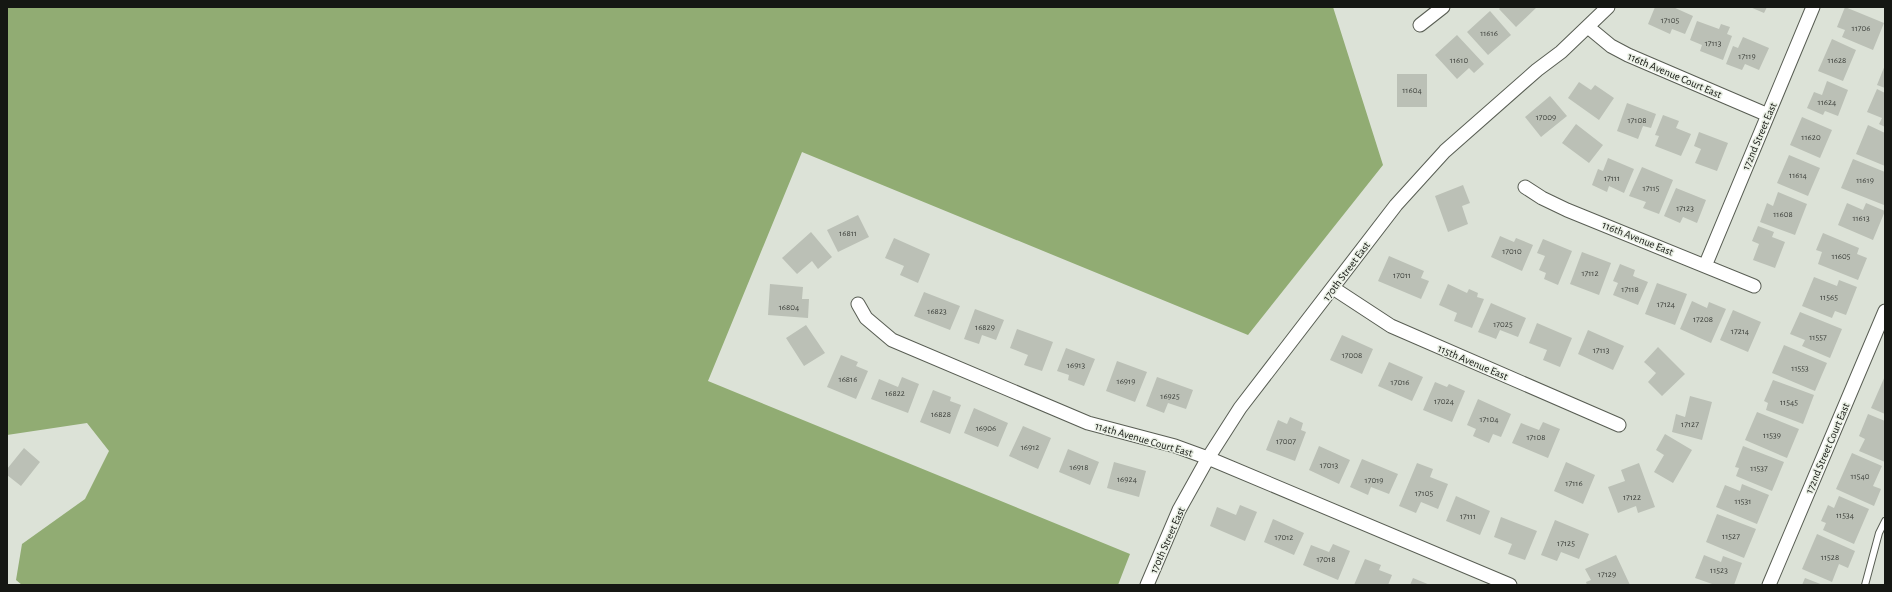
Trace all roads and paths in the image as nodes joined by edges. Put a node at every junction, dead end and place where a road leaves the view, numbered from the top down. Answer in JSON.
{"nodes":[{"id":1,"x":1443,"y":7,"type":"edge"},
{"id":2,"x":1608,"y":7,"type":"edge"},
{"id":3,"x":1813,"y":7,"type":"edge"},
{"id":4,"x":1420,"y":25,"type":"dead end"},
{"id":5,"x":1588,"y":27,"type":"junction"},
{"id":6,"x":1768,"y":115,"type":"junction"},
{"id":7,"x":1525,"y":186,"type":"dead end"},
{"id":8,"x":1705,"y":266,"type":"junction"},
{"id":9,"x":1754,"y":286,"type":"dead end"},
{"id":10,"x":1333,"y":288,"type":"junction"},
{"id":11,"x":858,"y":304,"type":"dead end"},
{"id":12,"x":1885,"y":311,"type":"edge"},
{"id":13,"x":1619,"y":425,"type":"dead end"},
{"id":14,"x":1208,"y":458,"type":"junction"},
{"id":15,"x":1885,"y":521,"type":"edge"},
{"id":16,"x":1147,"y":585,"type":"edge"},
{"id":17,"x":1510,"y":585,"type":"edge"},
{"id":18,"x":1769,"y":585,"type":"edge"},
{"id":19,"x":1865,"y":585,"type":"edge"}],
"edges":[{"from":1,"to":4,"type":"street"},
{"from":2,"to":5,"type":"street","name":"170th Street East"},
{"from":3,"to":6,"type":"street","name":"172nd Street East"},
{"from":5,"to":6,"type":"street","name":"116th Avenue Court East"},
{"from":5,"to":10,"type":"street","name":"170th Street East"},
{"from":6,"to":8,"type":"street","name":"172nd Street East"},
{"from":7,"to":8,"type":"street","name":"116th Avenue East"},
{"from":8,"to":9,"type":"street","name":"116th Avenue East"},
{"from":10,"to":13,"type":"street","name":"115th Avenue East"},
{"from":10,"to":14,"type":"street","name":"170th Street East"},
{"from":11,"to":14,"type":"street","name":"114th Avenue Court East"},
{"from":12,"to":18,"type":"street","name":"172nd Street Court East"},
{"from":14,"to":16,"type":"street","name":"170th Street East"},
{"from":14,"to":17,"type":"street","name":"114th Avenue Court East"},
{"from":15,"to":19,"type":"lane"}]}
